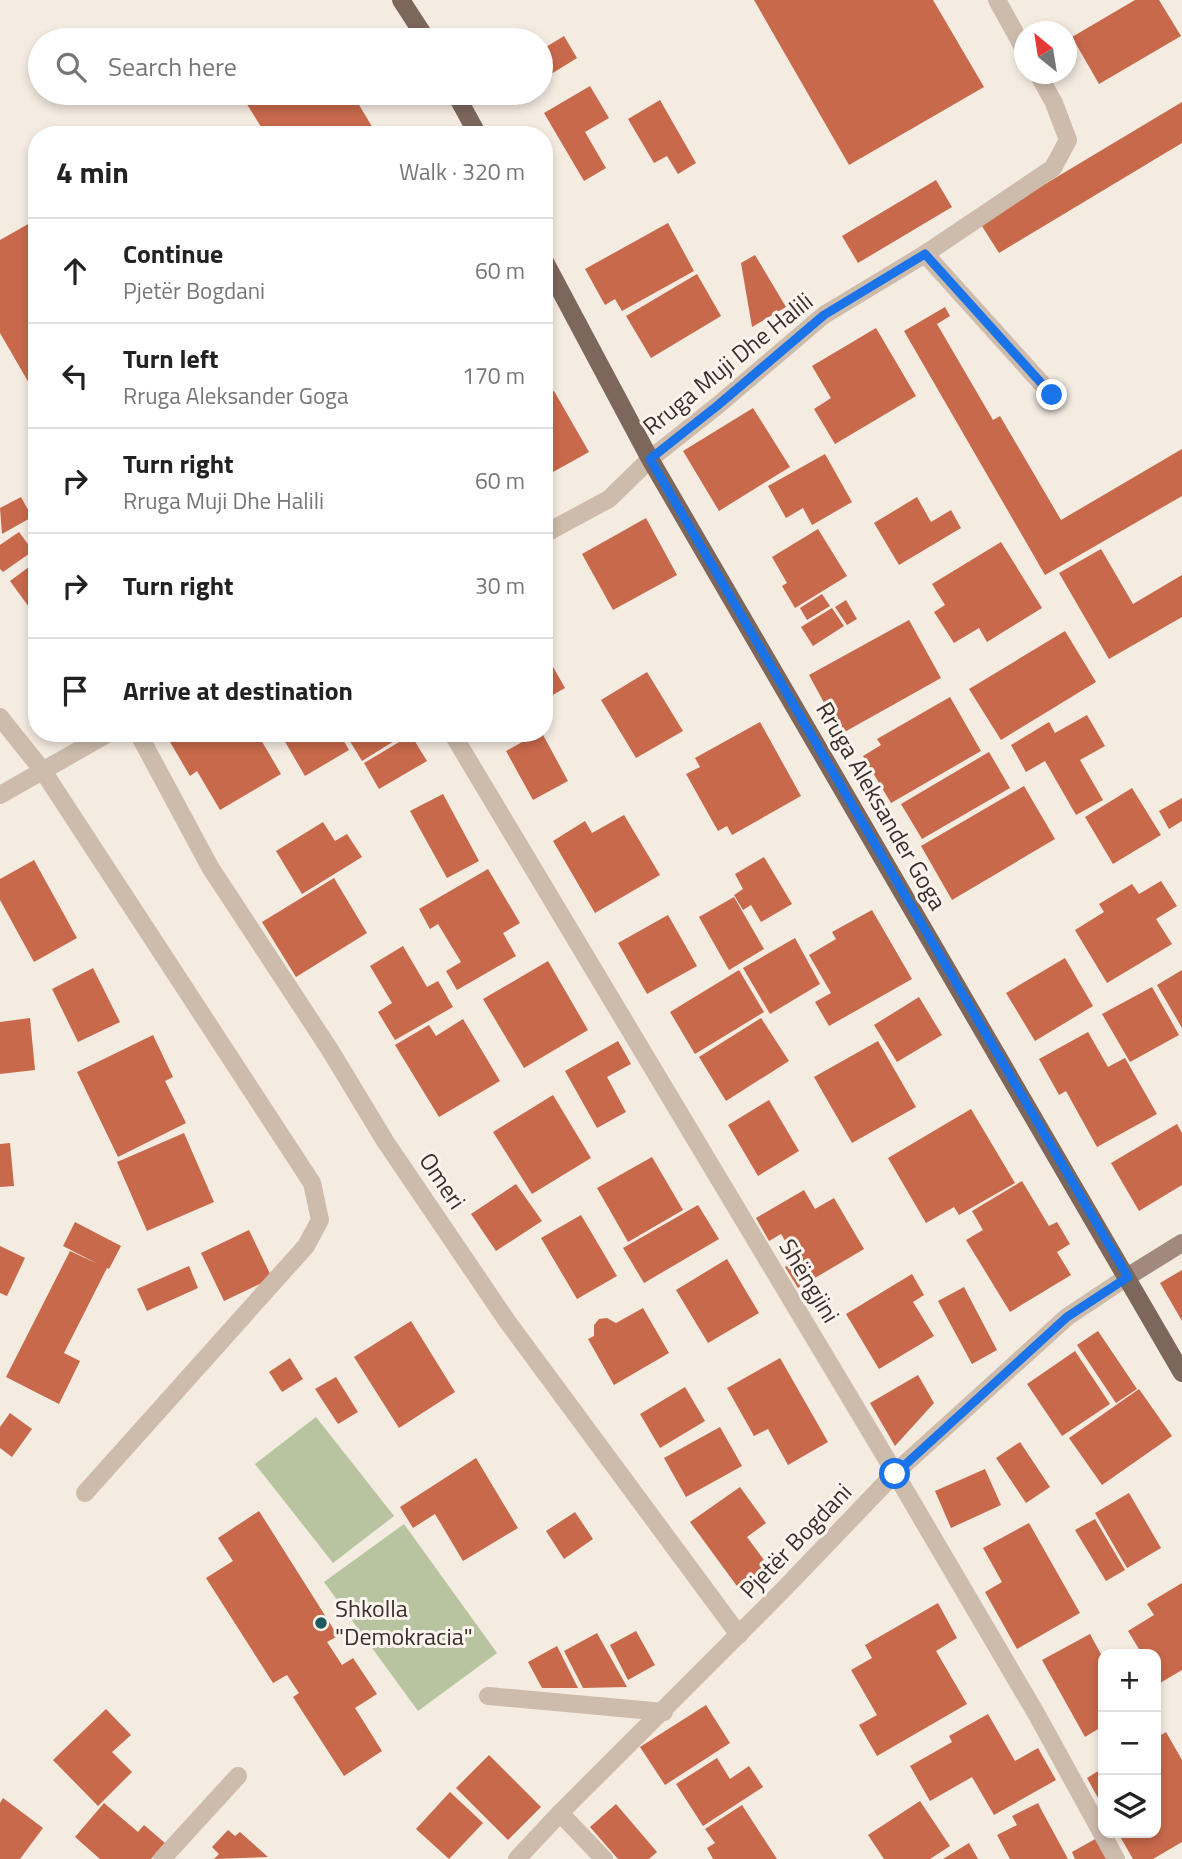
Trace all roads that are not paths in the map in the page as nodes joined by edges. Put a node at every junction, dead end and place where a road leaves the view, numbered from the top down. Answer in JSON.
{"nodes":[{"id":1,"x":401,"y":0,"type":"edge"},
{"id":2,"x":997,"y":0,"type":"edge"},
{"id":3,"x":419,"y":28,"type":"edge"},
{"id":4,"x":1014,"y":31,"type":"edge"},
{"id":5,"x":1044,"y":84,"type":"edge"},
{"id":6,"x":462,"y":105,"type":"edge"},
{"id":7,"x":473,"y":126,"type":"edge"},
{"id":8,"x":925,"y":254,"type":"junction"},
{"id":9,"x":553,"y":277,"type":"edge"},
{"id":10,"x":1052,"y":395,"type":"dead end"},
{"id":11,"x":650,"y":459,"type":"junction"},
{"id":12,"x":553,"y":529,"type":"edge"},
{"id":13,"x":0,"y":717,"type":"edge"},
{"id":14,"x":93,"y":742,"type":"edge"},
{"id":15,"x":143,"y":742,"type":"edge"},
{"id":16,"x":457,"y":742,"type":"edge"},
{"id":17,"x":43,"y":771,"type":"junction"},
{"id":18,"x":0,"y":795,"type":"edge"},
{"id":19,"x":1182,"y":1243,"type":"edge"},
{"id":20,"x":1128,"y":1277,"type":"junction"},
{"id":21,"x":1182,"y":1373,"type":"edge"},
{"id":22,"x":895,"y":1474,"type":"junction"},
{"id":23,"x":85,"y":1493,"type":"dead end"},
{"id":24,"x":739,"y":1635,"type":"junction"},
{"id":25,"x":488,"y":1696,"type":"dead end"},
{"id":26,"x":664,"y":1712,"type":"junction"},
{"id":27,"x":238,"y":1776,"type":"dead end"},
{"id":28,"x":560,"y":1813,"type":"junction"},
{"id":29,"x":162,"y":1859,"type":"edge"},
{"id":30,"x":517,"y":1859,"type":"edge"},
{"id":31,"x":604,"y":1859,"type":"edge"},
{"id":32,"x":1116,"y":1859,"type":"edge"}],
"edges":[{"from":1,"to":3,"type":"main road"},
{"from":2,"to":4,"type":"street"},
{"from":5,"to":8,"type":"street","name":"Rruga Muji Dhe Halili"},
{"from":6,"to":7,"type":"main road"},
{"from":8,"to":10,"type":"street"},
{"from":8,"to":11,"type":"street","name":"Rruga Muji Dhe Halili"},
{"from":9,"to":11,"type":"main road","name":"Rruga Aleksander Goga"},
{"from":11,"to":12,"type":"street","name":"Rruga Muji Dhe Halili"},
{"from":11,"to":20,"type":"main road","name":"Rruga Aleksander Goga"},
{"from":13,"to":17,"type":"street"},
{"from":14,"to":17,"type":"street"},
{"from":15,"to":24,"type":"street","name":"Omeri"},
{"from":16,"to":22,"type":"street","name":"Shëngjini"},
{"from":17,"to":18,"type":"street"},
{"from":17,"to":23,"type":"street"},
{"from":19,"to":20,"type":"street"},
{"from":20,"to":21,"type":"main road","name":"Rruga Aleksander Goga"},
{"from":20,"to":22,"type":"street","name":"Pjetër Bogdani"},
{"from":22,"to":24,"type":"street","name":"Pjetër Bogdani"},
{"from":22,"to":32,"type":"street","name":"Shëngjini"},
{"from":24,"to":26,"type":"street","name":"Pjetër Bogdani"},
{"from":25,"to":26,"type":"street"},
{"from":26,"to":28,"type":"street","name":"Pjetër Bogdani"},
{"from":27,"to":29,"type":"street"},
{"from":28,"to":30,"type":"street","name":"Pjetër Bogdani"},
{"from":28,"to":31,"type":"street"}]}
